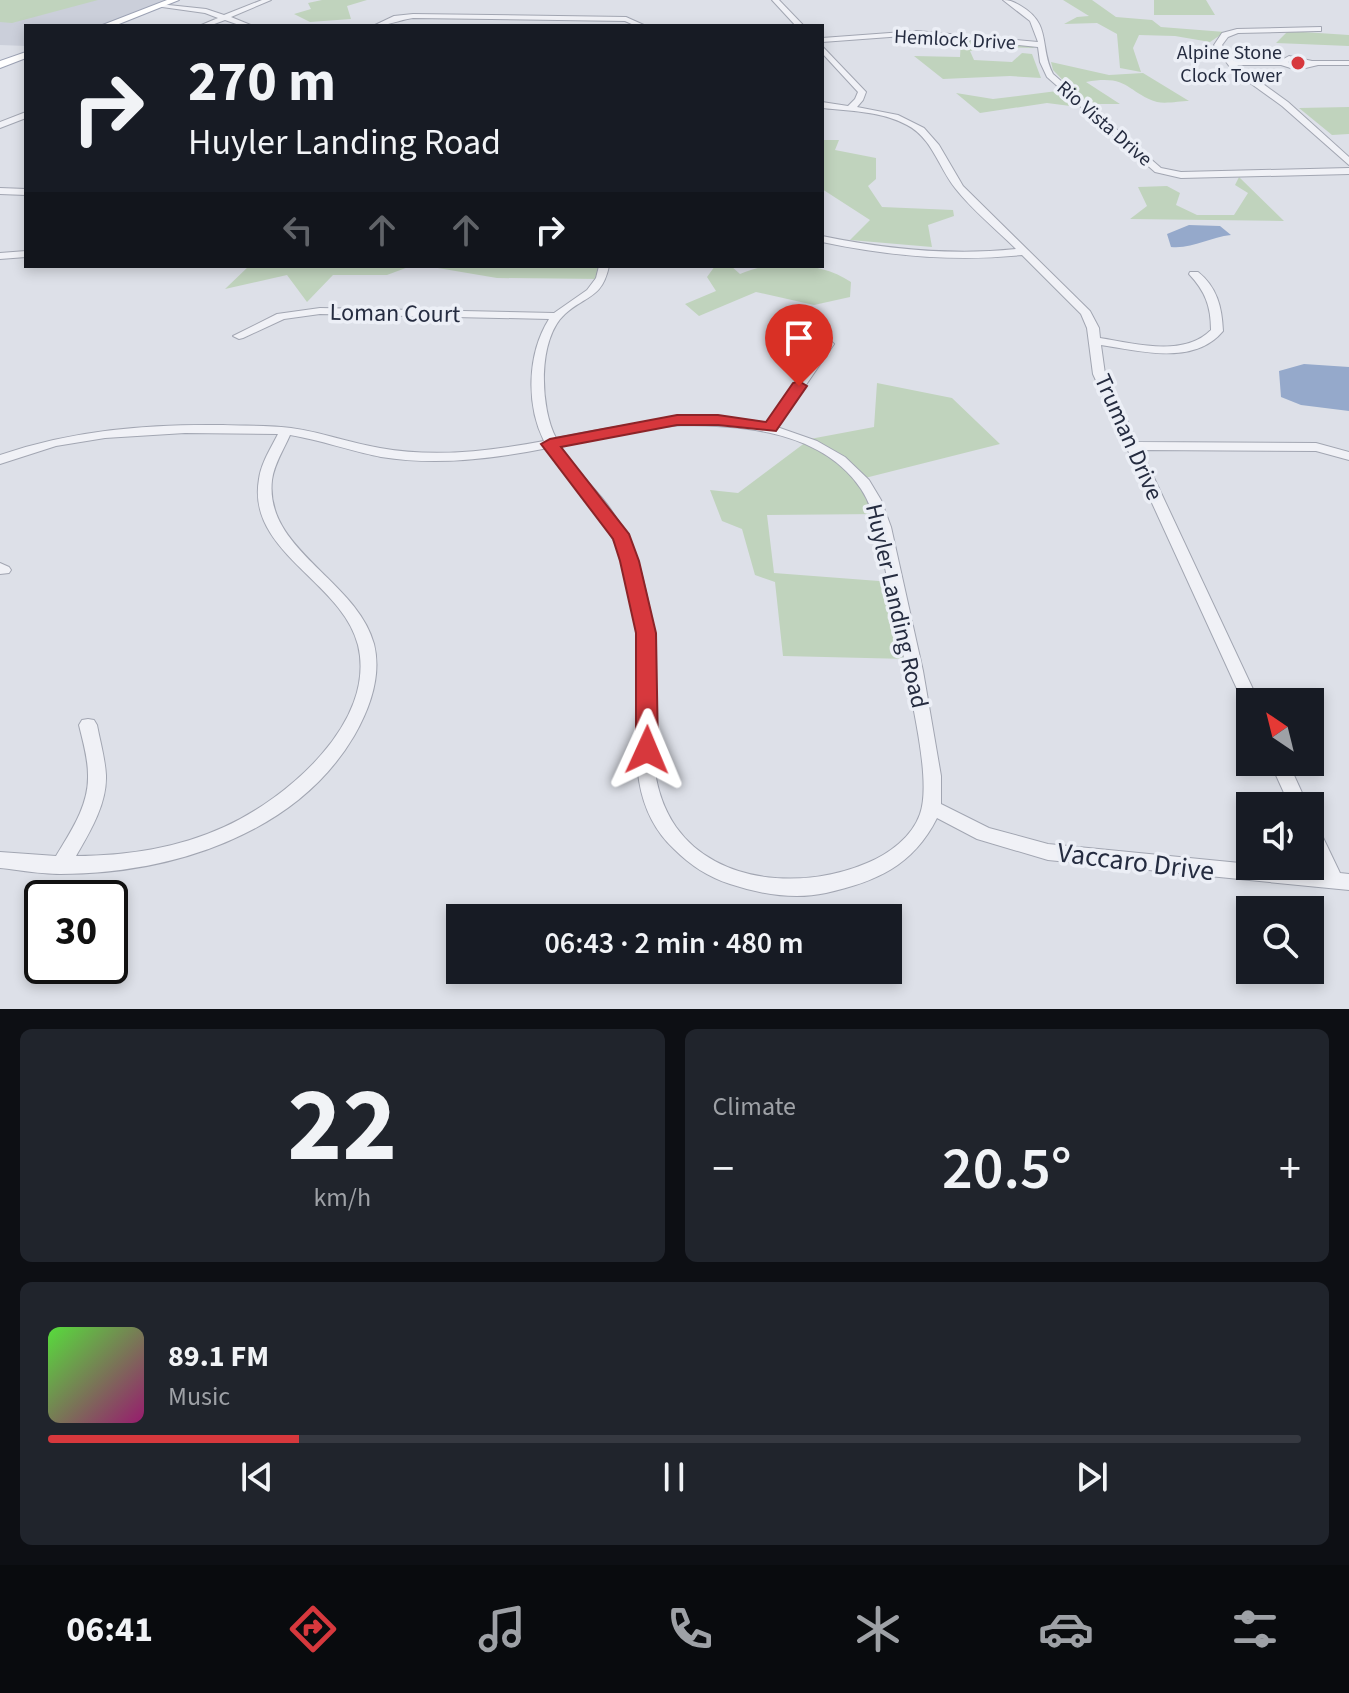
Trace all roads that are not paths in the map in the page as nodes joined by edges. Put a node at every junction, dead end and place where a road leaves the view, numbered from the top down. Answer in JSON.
{"nodes":[{"id":1,"x":175,"y":0,"type":"edge"},
{"id":2,"x":268,"y":0,"type":"edge"},
{"id":3,"x":775,"y":0,"type":"edge"},
{"id":4,"x":1006,"y":0,"type":"edge"},
{"id":5,"x":159,"y":6,"type":"junction"},
{"id":6,"x":226,"y":17,"type":"junction"},
{"id":7,"x":110,"y":24,"type":"edge"},
{"id":8,"x":208,"y":24,"type":"edge"},
{"id":9,"x":244,"y":24,"type":"edge"},
{"id":10,"x":382,"y":24,"type":"edge"},
{"id":11,"x":637,"y":24,"type":"edge"},
{"id":12,"x":798,"y":24,"type":"edge"},
{"id":13,"x":1318,"y":29,"type":"dead end"},
{"id":14,"x":824,"y":40,"type":"edge"},
{"id":15,"x":1041,"y":45,"type":"junction"},
{"id":16,"x":824,"y":50,"type":"edge"},
{"id":17,"x":24,"y":56,"type":"edge"},
{"id":18,"x":1231,"y":63,"type":"junction"},
{"id":19,"x":0,"y":65,"type":"edge"},
{"id":20,"x":1349,"y":65,"type":"edge"},
{"id":21,"x":824,"y":105,"type":"edge"},
{"id":22,"x":849,"y":109,"type":"junction"},
{"id":23,"x":24,"y":116,"type":"edge"},
{"id":24,"x":0,"y":125,"type":"edge"},
{"id":25,"x":1349,"y":162,"type":"edge"},
{"id":26,"x":1349,"y":171,"type":"edge"},
{"id":27,"x":0,"y":191,"type":"edge"},
{"id":28,"x":24,"y":192,"type":"edge"},
{"id":29,"x":824,"y":239,"type":"edge"},
{"id":30,"x":1021,"y":252,"type":"junction"},
{"id":31,"x":24,"y":254,"type":"edge"},
{"id":32,"x":0,"y":256,"type":"edge"},
{"id":33,"x":603,"y":268,"type":"edge"},
{"id":34,"x":1194,"y":274,"type":"dead end"},
{"id":35,"x":556,"y":316,"type":"junction"},
{"id":36,"x":239,"y":336,"type":"dead end"},
{"id":37,"x":1093,"y":340,"type":"junction"},
{"id":38,"x":828,"y":344,"type":"dead end"},
{"id":39,"x":770,"y":428,"type":"junction"},
{"id":40,"x":286,"y":431,"type":"junction"},
{"id":41,"x":550,"y":444,"type":"junction"},
{"id":42,"x":1132,"y":446,"type":"junction"},
{"id":43,"x":1349,"y":456,"type":"edge"},
{"id":44,"x":0,"y":460,"type":"edge"},
{"id":45,"x":1244,"y":688,"type":"edge"},
{"id":46,"x":88,"y":725,"type":"dead end"},
{"id":47,"x":931,"y":807,"type":"junction"},
{"id":48,"x":1324,"y":853,"type":"edge"},
{"id":49,"x":0,"y":860,"type":"edge"},
{"id":50,"x":60,"y":866,"type":"junction"},
{"id":51,"x":1341,"y":882,"type":"edge"}],
"edges":[{"from":1,"to":5,"type":"main road"},
{"from":2,"to":6,"type":"street"},
{"from":3,"to":12,"type":"street"},
{"from":4,"to":15,"type":"street","name":"Rio Vista Drive"},
{"from":5,"to":6,"type":"street"},
{"from":5,"to":7,"type":"main road"},
{"from":6,"to":8,"type":"street"},
{"from":6,"to":9,"type":"street"},
{"from":10,"to":11,"type":"street"},
{"from":13,"to":18,"type":"street"},
{"from":14,"to":15,"type":"street","name":"Hemlock Drive"},
{"from":15,"to":26,"type":"street","name":"Rio Vista Drive"},
{"from":16,"to":22,"type":"street"},
{"from":17,"to":19,"type":"main road"},
{"from":18,"to":20,"type":"street"},
{"from":18,"to":25,"type":"street"},
{"from":21,"to":22,"type":"street","name":"Truman Drive"},
{"from":22,"to":30,"type":"street","name":"Truman Drive"},
{"from":23,"to":24,"type":"street"},
{"from":27,"to":28,"type":"street"},
{"from":29,"to":30,"type":"street"},
{"from":30,"to":37,"type":"street","name":"Truman Drive"},
{"from":31,"to":32,"type":"street"},
{"from":33,"to":35,"type":"street"},
{"from":34,"to":37,"type":"street"},
{"from":35,"to":36,"type":"street","name":"Loman Court"},
{"from":35,"to":41,"type":"street"},
{"from":37,"to":42,"type":"street","name":"Truman Drive"},
{"from":38,"to":39,"type":"street"},
{"from":39,"to":41,"type":"street","name":"Huyler Landing Road"},
{"from":39,"to":47,"type":"street","name":"Huyler Landing Road"},
{"from":40,"to":41,"type":"street","name":"Huyler Landing Road"},
{"from":40,"to":44,"type":"street","name":"Huyler Landing Road"},
{"from":40,"to":50,"type":"street"},
{"from":41,"to":47,"type":"street"},
{"from":42,"to":43,"type":"street"},
{"from":42,"to":45,"type":"street","name":"Truman Drive"},
{"from":46,"to":50,"type":"street"},
{"from":47,"to":51,"type":"street","name":"Vaccaro Drive"},
{"from":48,"to":51,"type":"street"},
{"from":49,"to":50,"type":"street"}]}
